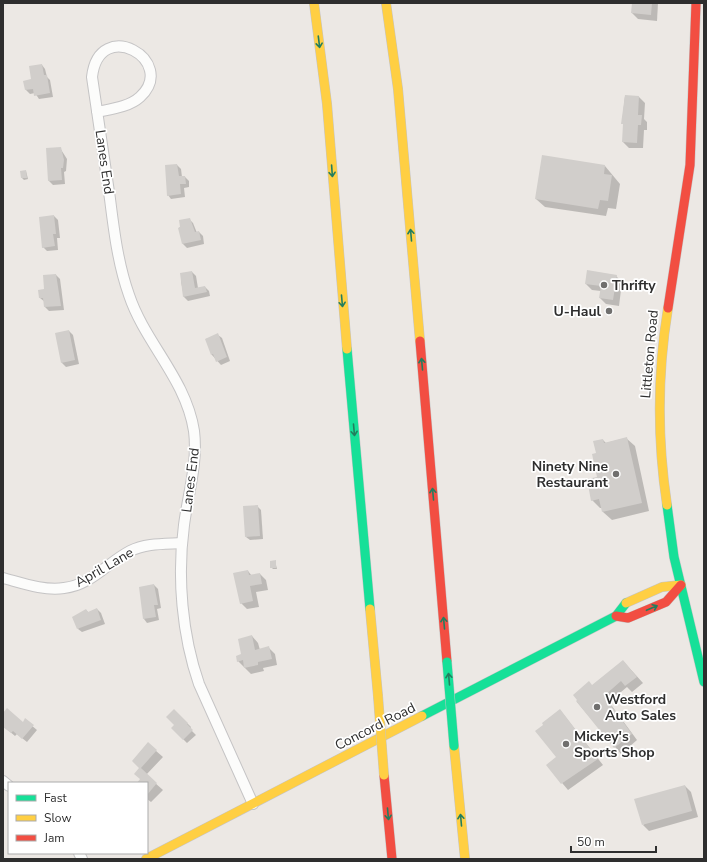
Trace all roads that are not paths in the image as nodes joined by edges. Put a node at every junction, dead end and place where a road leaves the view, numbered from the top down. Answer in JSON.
{"nodes":[{"id":1,"x":314,"y":3,"type":"edge"},
{"id":2,"x":386,"y":3,"type":"edge"},
{"id":3,"x":696,"y":3,"type":"edge"},
{"id":4,"x":97,"y":112,"type":"junction"},
{"id":5,"x":182,"y":543,"type":"junction"},
{"id":6,"x":3,"y":578,"type":"edge"},
{"id":7,"x":681,"y":586,"type":"junction"},
{"id":8,"x":616,"y":616,"type":"junction"},
{"id":9,"x":704,"y":682,"type":"edge"},
{"id":10,"x":253,"y":804,"type":"junction"},
{"id":11,"x":162,"y":855,"type":"edge"},
{"id":12,"x":146,"y":859,"type":"edge"},
{"id":13,"x":392,"y":859,"type":"edge"},
{"id":14,"x":465,"y":859,"type":"edge"}],
"edges":[{"from":1,"to":13,"type":"main road","one_way":true,"bridge":true},
{"from":14,"to":2,"type":"main road","one_way":true,"bridge":true},
{"from":3,"to":7,"type":"main road","name":"Littleton Road"},
{"from":4,"to":4,"type":"street","name":"Lanes End"},
{"from":4,"to":5,"type":"street","name":"Lanes End"},
{"from":5,"to":6,"type":"street","name":"April Lane"},
{"from":5,"to":10,"type":"street","name":"Lanes End"},
{"from":7,"to":8,"type":"main road","name":"Concord Road"},
{"from":8,"to":7,"type":"main road","name":"Concord Road","one_way":true},
{"from":7,"to":9,"type":"main road","name":"Littleton Road"},
{"from":8,"to":10,"type":"main road","name":"Concord Road"},
{"from":10,"to":11,"type":"main road","name":"Concord Road"},
{"from":11,"to":12,"type":"main road","name":"Concord Road"}]}
